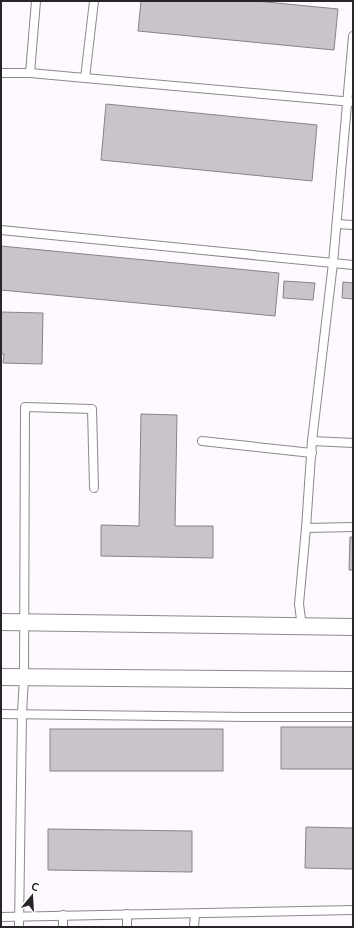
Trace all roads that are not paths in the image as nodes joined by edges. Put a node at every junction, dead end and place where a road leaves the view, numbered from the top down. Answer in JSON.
{"nodes":[{"id":1,"x":36,"y":1,"type":"edge"},
{"id":2,"x":94,"y":1,"type":"edge"},
{"id":3,"x":353,"y":36,"type":"edge"},
{"id":4,"x":30,"y":72,"type":"junction"},
{"id":5,"x":1,"y":73,"type":"edge"},
{"id":6,"x":85,"y":78,"type":"junction"},
{"id":7,"x":350,"y":102,"type":"edge"},
{"id":8,"x":337,"y":224,"type":"junction"},
{"id":9,"x":353,"y":225,"type":"edge"},
{"id":10,"x":1,"y":230,"type":"edge"},
{"id":11,"x":333,"y":263,"type":"junction"},
{"id":12,"x":353,"y":265,"type":"edge"},
{"id":13,"x":202,"y":441,"type":"dead end"},
{"id":14,"x":312,"y":441,"type":"junction"},
{"id":15,"x":353,"y":443,"type":"edge"},
{"id":16,"x":312,"y":454,"type":"junction"},
{"id":17,"x":94,"y":488,"type":"dead end"},
{"id":18,"x":353,"y":527,"type":"edge"},
{"id":19,"x":306,"y":528,"type":"junction"},
{"id":20,"x":1,"y":622,"type":"edge"},
{"id":21,"x":24,"y":622,"type":"junction"},
{"id":22,"x":302,"y":627,"type":"junction"},
{"id":23,"x":353,"y":627,"type":"edge"},
{"id":24,"x":24,"y":677,"type":"junction"},
{"id":25,"x":1,"y":678,"type":"edge"},
{"id":26,"x":353,"y":680,"type":"edge"},
{"id":27,"x":1,"y":714,"type":"edge"},
{"id":28,"x":22,"y":714,"type":"junction"},
{"id":29,"x":353,"y":717,"type":"edge"},
{"id":30,"x":353,"y":910,"type":"edge"},
{"id":31,"x":127,"y":914,"type":"junction"},
{"id":32,"x":194,"y":914,"type":"junction"},
{"id":33,"x":20,"y":916,"type":"junction"},
{"id":34,"x":63,"y":916,"type":"junction"},
{"id":35,"x":1,"y":917,"type":"edge"},
{"id":36,"x":19,"y":927,"type":"edge"},
{"id":37,"x":63,"y":927,"type":"edge"},
{"id":38,"x":127,"y":927,"type":"edge"},
{"id":39,"x":194,"y":927,"type":"edge"}],
"edges":[{"from":1,"to":4,"type":"lane"},
{"from":2,"to":6,"type":"lane"},
{"from":3,"to":7,"type":"lane"},
{"from":4,"to":5,"type":"lane"},
{"from":4,"to":6,"type":"lane"},
{"from":6,"to":7,"type":"lane"},
{"from":7,"to":8,"type":"lane"},
{"from":8,"to":9,"type":"lane"},
{"from":8,"to":11,"type":"lane"},
{"from":10,"to":11,"type":"lane"},
{"from":11,"to":12,"type":"lane"},
{"from":11,"to":14,"type":"lane"},
{"from":13,"to":16,"type":"lane"},
{"from":14,"to":15,"type":"lane"},
{"from":14,"to":16,"type":"lane"},
{"from":16,"to":19,"type":"lane"},
{"from":17,"to":21,"type":"lane"},
{"from":18,"to":19,"type":"lane"},
{"from":19,"to":22,"type":"lane"},
{"from":20,"to":21,"type":"street"},
{"from":21,"to":22,"type":"street"},
{"from":21,"to":24,"type":"lane"},
{"from":22,"to":23,"type":"street"},
{"from":24,"to":25,"type":"street"},
{"from":24,"to":26,"type":"street"},
{"from":24,"to":28,"type":"lane"},
{"from":27,"to":28,"type":"lane"},
{"from":28,"to":29,"type":"lane"},
{"from":28,"to":33,"type":"lane"},
{"from":30,"to":32,"type":"lane"},
{"from":31,"to":32,"type":"lane"},
{"from":31,"to":34,"type":"lane"},
{"from":31,"to":38,"type":"lane"},
{"from":32,"to":39,"type":"lane"},
{"from":33,"to":34,"type":"lane"},
{"from":33,"to":35,"type":"lane"},
{"from":33,"to":36,"type":"lane"},
{"from":34,"to":37,"type":"lane"}]}
